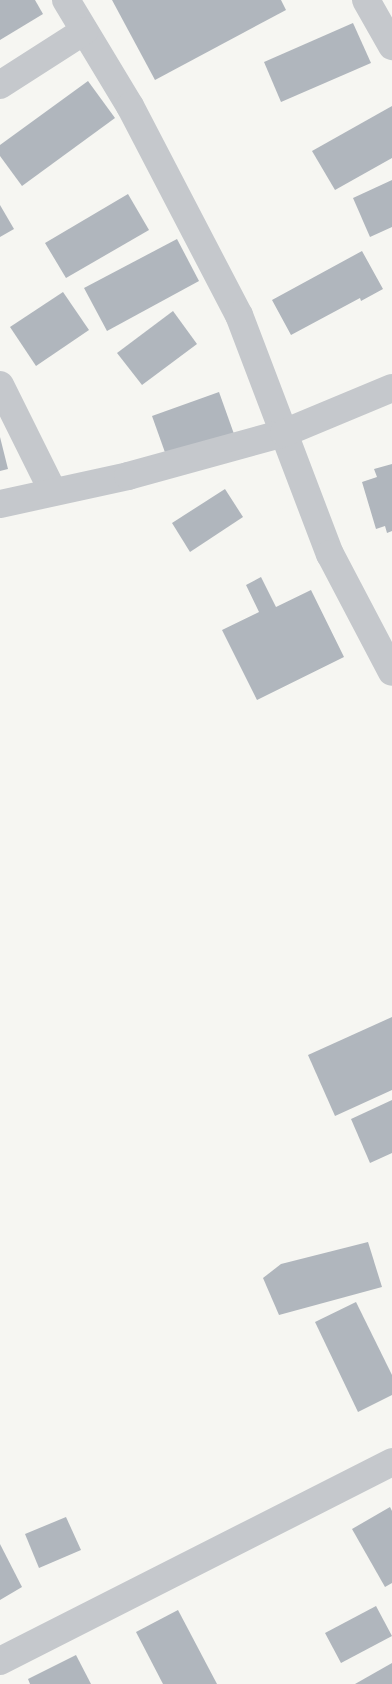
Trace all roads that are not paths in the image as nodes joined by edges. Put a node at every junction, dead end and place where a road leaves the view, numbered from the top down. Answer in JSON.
{"nodes":[{"id":1,"x":366,"y":0,"type":"edge"},
{"id":2,"x":77,"y":10,"type":"edge"},
{"id":3,"x":392,"y":46,"type":"edge"},
{"id":4,"x":0,"y":85,"type":"edge"},
{"id":5,"x":0,"y":385,"type":"edge"},
{"id":6,"x":392,"y":388,"type":"edge"},
{"id":7,"x":284,"y":433,"type":"junction"},
{"id":8,"x":53,"y":492,"type":"junction"},
{"id":9,"x":0,"y":504,"type":"edge"},
{"id":10,"x":392,"y":672,"type":"edge"},
{"id":11,"x":392,"y":1462,"type":"edge"},
{"id":12,"x":0,"y":1661,"type":"edge"}],
"edges":[{"from":1,"to":3,"type":"street"},
{"from":2,"to":4,"type":"street"},
{"from":2,"to":7,"type":"street"},
{"from":5,"to":8,"type":"street"},
{"from":6,"to":7,"type":"street"},
{"from":7,"to":8,"type":"street"},
{"from":7,"to":10,"type":"street"},
{"from":8,"to":9,"type":"street"},
{"from":11,"to":12,"type":"street"}]}
